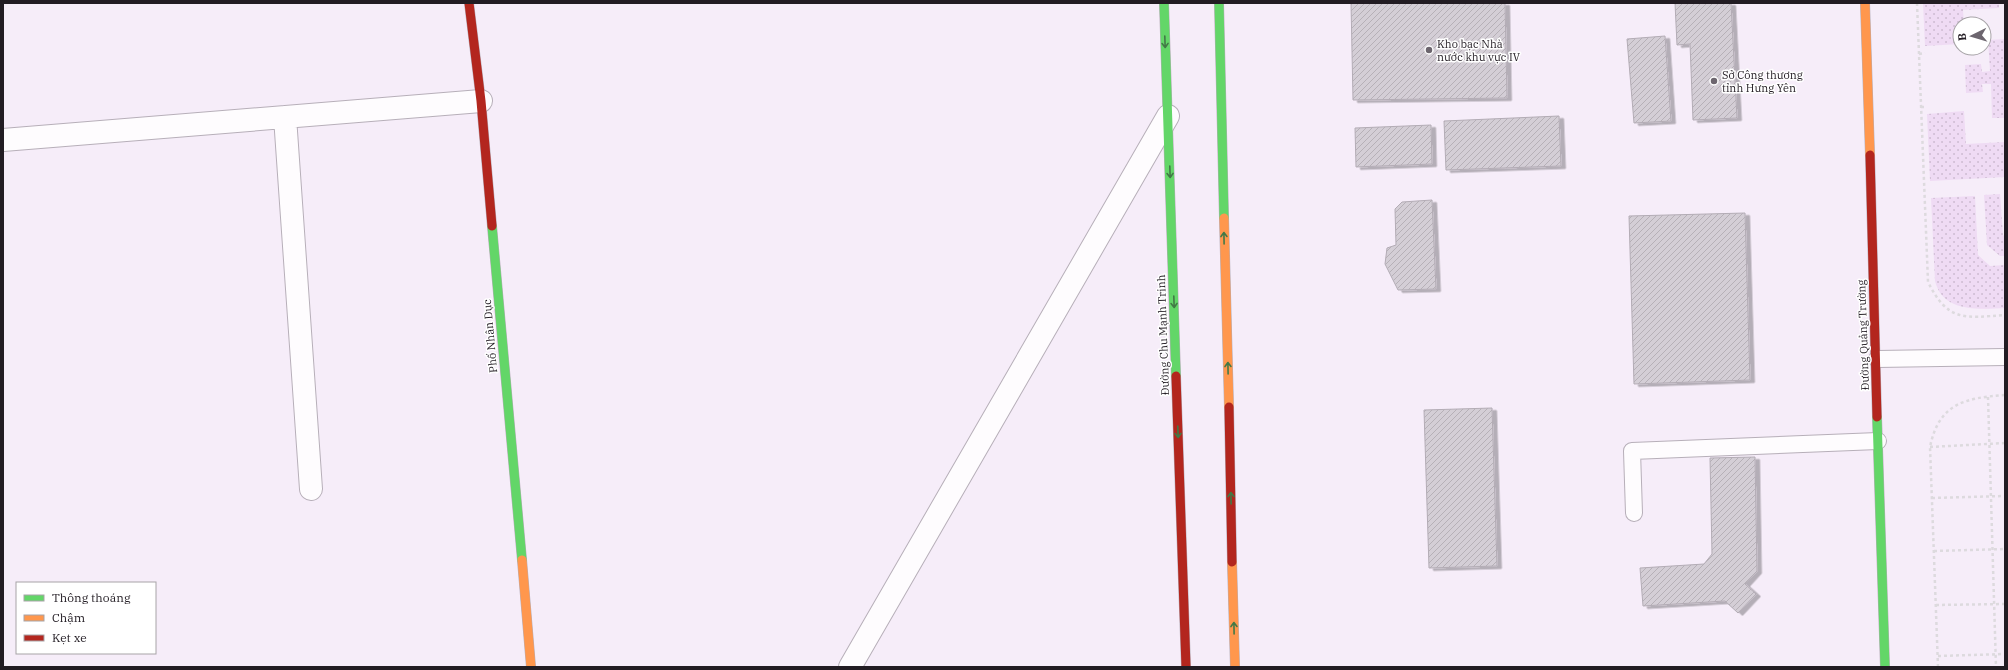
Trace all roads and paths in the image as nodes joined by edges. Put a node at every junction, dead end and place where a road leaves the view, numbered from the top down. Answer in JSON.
{"nodes":[{"id":1,"x":469,"y":3,"type":"edge"},
{"id":2,"x":1164,"y":3,"type":"edge"},
{"id":3,"x":1219,"y":3,"type":"edge"},
{"id":4,"x":1865,"y":3,"type":"edge"},
{"id":5,"x":1917,"y":3,"type":"edge"},
{"id":6,"x":1925,"y":53,"type":"dead end"},
{"id":7,"x":1919,"y":54,"type":"junction"},
{"id":8,"x":481,"y":100,"type":"junction"},
{"id":9,"x":1921,"y":107,"type":"junction"},
{"id":10,"x":1926,"y":107,"type":"dead end"},
{"id":11,"x":1168,"y":116,"type":"junction"},
{"id":12,"x":284,"y":117,"type":"junction"},
{"id":13,"x":3,"y":140,"type":"edge"},
{"id":14,"x":1925,"y":190,"type":"junction"},
{"id":15,"x":1930,"y":190,"type":"dead end"},
{"id":16,"x":2005,"y":316,"type":"edge"},
{"id":17,"x":2005,"y":357,"type":"edge"},
{"id":18,"x":1877,"y":359,"type":"junction"},
{"id":19,"x":1988,"y":396,"type":"junction"},
{"id":20,"x":2005,"y":396,"type":"edge"},
{"id":21,"x":1878,"y":441,"type":"junction"},
{"id":22,"x":1990,"y":444,"type":"junction"},
{"id":23,"x":2005,"y":444,"type":"edge"},
{"id":24,"x":1930,"y":447,"type":"junction"},
{"id":25,"x":311,"y":490,"type":"dead end"},
{"id":26,"x":1991,"y":496,"type":"junction"},
{"id":27,"x":2005,"y":496,"type":"edge"},
{"id":28,"x":1932,"y":498,"type":"junction"},
{"id":29,"x":1634,"y":513,"type":"dead end"},
{"id":30,"x":2005,"y":549,"type":"edge"},
{"id":31,"x":1993,"y":550,"type":"junction"},
{"id":32,"x":1934,"y":551,"type":"junction"},
{"id":33,"x":1995,"y":604,"type":"junction"},
{"id":34,"x":2005,"y":604,"type":"edge"},
{"id":35,"x":1936,"y":605,"type":"junction"},
{"id":36,"x":1996,"y":654,"type":"junction"},
{"id":37,"x":2005,"y":654,"type":"edge"},
{"id":38,"x":1938,"y":656,"type":"junction"},
{"id":39,"x":531,"y":667,"type":"edge"},
{"id":40,"x":850,"y":667,"type":"edge"},
{"id":41,"x":1186,"y":667,"type":"edge"},
{"id":42,"x":1235,"y":667,"type":"edge"},
{"id":43,"x":1885,"y":667,"type":"edge"},
{"id":44,"x":1938,"y":667,"type":"edge"},
{"id":45,"x":1996,"y":667,"type":"edge"}],
"edges":[{"from":1,"to":8,"type":"street","name":"Phố Nhân Dục"},
{"from":2,"to":11,"type":"street","name":"Đường Chu Mạnh Trinh","one_way":true},
{"from":42,"to":3,"type":"street","one_way":true},
{"from":4,"to":18,"type":"street","name":"Đường Quảng Trường"},
{"from":5,"to":7,"type":"path"},
{"from":6,"to":7,"type":"path"},
{"from":7,"to":9,"type":"path"},
{"from":8,"to":12,"type":"street"},
{"from":8,"to":39,"type":"street","name":"Phố Nhân Dục"},
{"from":9,"to":10,"type":"path"},
{"from":9,"to":14,"type":"path"},
{"from":11,"to":40,"type":"street"},
{"from":11,"to":41,"type":"street","name":"Đường Chu Mạnh Trinh","one_way":true},
{"from":12,"to":13,"type":"street"},
{"from":12,"to":25,"type":"street"},
{"from":14,"to":15,"type":"path"},
{"from":14,"to":16,"type":"path"},
{"from":17,"to":18,"type":"lane"},
{"from":18,"to":21,"type":"street","name":"Đường Quảng Trường"},
{"from":19,"to":20,"type":"path"},
{"from":19,"to":22,"type":"path"},
{"from":19,"to":24,"type":"path"},
{"from":21,"to":29,"type":"lane"},
{"from":21,"to":43,"type":"street","name":"Đường Quảng Trường"},
{"from":22,"to":23,"type":"path"},
{"from":22,"to":24,"type":"path"},
{"from":22,"to":26,"type":"path"},
{"from":24,"to":28,"type":"path"},
{"from":26,"to":27,"type":"path"},
{"from":26,"to":28,"type":"path"},
{"from":26,"to":31,"type":"path"},
{"from":28,"to":32,"type":"path"},
{"from":30,"to":31,"type":"path"},
{"from":31,"to":32,"type":"path"},
{"from":31,"to":33,"type":"path"},
{"from":32,"to":35,"type":"path"},
{"from":33,"to":34,"type":"path"},
{"from":33,"to":35,"type":"path"},
{"from":33,"to":36,"type":"path"},
{"from":35,"to":38,"type":"path"},
{"from":36,"to":37,"type":"path"},
{"from":36,"to":38,"type":"path"},
{"from":36,"to":45,"type":"path"},
{"from":38,"to":44,"type":"path"}]}
